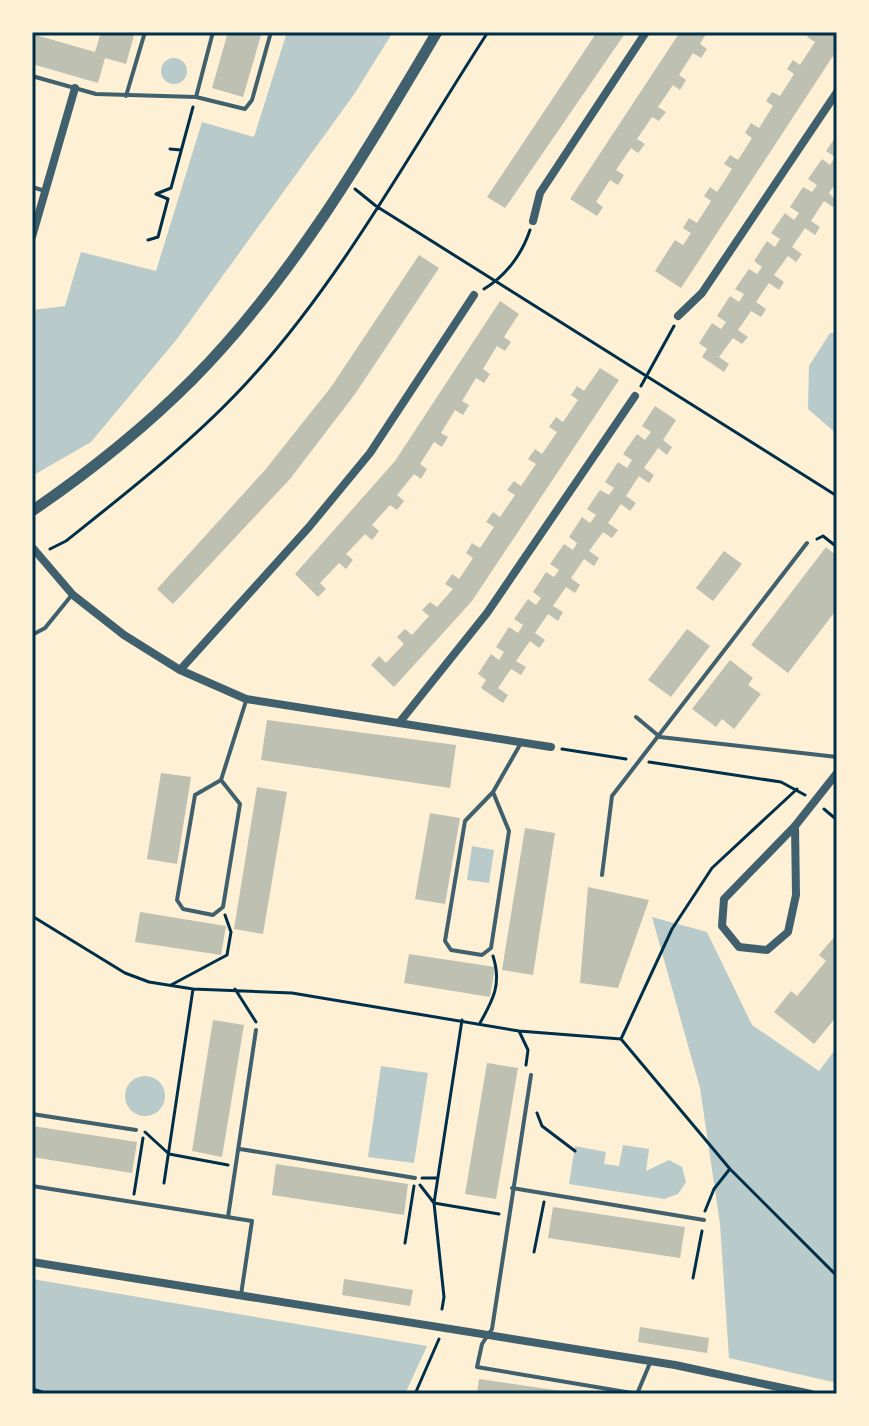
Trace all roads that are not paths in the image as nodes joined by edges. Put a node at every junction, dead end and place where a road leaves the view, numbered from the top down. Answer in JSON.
{"nodes":[{"id":1,"x":145,"y":32,"type":"edge"},
{"id":2,"x":213,"y":32,"type":"edge"},
{"id":3,"x":271,"y":32,"type":"edge"},
{"id":4,"x":437,"y":32,"type":"edge"},
{"id":5,"x":646,"y":32,"type":"edge"},
{"id":6,"x":32,"y":76,"type":"edge"},
{"id":7,"x":75,"y":88,"type":"junction"},
{"id":8,"x":837,"y":92,"type":"edge"},
{"id":9,"x":126,"y":96,"type":"junction"},
{"id":10,"x":196,"y":97,"type":"junction"},
{"id":11,"x":32,"y":187,"type":"edge"},
{"id":12,"x":45,"y":191,"type":"junction"},
{"id":13,"x":533,"y":221,"type":"road end"},
{"id":14,"x":32,"y":237,"type":"edge"},
{"id":15,"x":474,"y":295,"type":"road end"},
{"id":16,"x":678,"y":316,"type":"road end"},
{"id":17,"x":635,"y":396,"type":"road end"},
{"id":18,"x":32,"y":511,"type":"edge"},
{"id":19,"x":807,"y":543,"type":"road end"},
{"id":20,"x":32,"y":547,"type":"edge"},
{"id":21,"x":73,"y":595,"type":"junction"},
{"id":22,"x":32,"y":635,"type":"edge"},
{"id":23,"x":180,"y":670,"type":"junction"},
{"id":24,"x":246,"y":699,"type":"junction"},
{"id":25,"x":636,"y":717,"type":"dead end"},
{"id":26,"x":399,"y":723,"type":"junction"},
{"id":27,"x":660,"y":737,"type":"junction"},
{"id":28,"x":521,"y":743,"type":"junction"},
{"id":29,"x":551,"y":747,"type":"road end"},
{"id":30,"x":837,"y":757,"type":"edge"},
{"id":31,"x":837,"y":773,"type":"edge"},
{"id":32,"x":221,"y":780,"type":"junction"},
{"id":33,"x":493,"y":792,"type":"junction"},
{"id":34,"x":795,"y":826,"type":"junction"},
{"id":35,"x":602,"y":875,"type":"dead end"},
{"id":36,"x":256,"y":1030,"type":"road end"},
{"id":37,"x":531,"y":1075,"type":"road end"},
{"id":38,"x":32,"y":1114,"type":"edge"},
{"id":39,"x":136,"y":1130,"type":"road end"},
{"id":40,"x":240,"y":1149,"type":"junction"},
{"id":41,"x":415,"y":1178,"type":"road end"},
{"id":42,"x":32,"y":1186,"type":"edge"},
{"id":43,"x":512,"y":1188,"type":"junction"},
{"id":44,"x":228,"y":1217,"type":"junction"},
{"id":45,"x":704,"y":1220,"type":"road end"},
{"id":46,"x":32,"y":1262,"type":"edge"},
{"id":47,"x":241,"y":1296,"type":"junction"},
{"id":48,"x":487,"y":1336,"type":"junction"},
{"id":49,"x":650,"y":1361,"type":"junction"},
{"id":50,"x":638,"y":1394,"type":"edge"},
{"id":51,"x":811,"y":1394,"type":"edge"}],
"edges":[{"from":1,"to":9,"type":"lane"},
{"from":2,"to":10,"type":"lane"},
{"from":3,"to":10,"type":"lane"},
{"from":4,"to":18,"type":"street"},
{"from":5,"to":13,"type":"street"},
{"from":6,"to":7,"type":"lane"},
{"from":7,"to":9,"type":"lane"},
{"from":7,"to":12,"type":"street"},
{"from":8,"to":16,"type":"street"},
{"from":9,"to":10,"type":"lane"},
{"from":11,"to":12,"type":"lane"},
{"from":12,"to":14,"type":"street"},
{"from":15,"to":23,"type":"street"},
{"from":17,"to":26,"type":"street"},
{"from":19,"to":27,"type":"lane"},
{"from":20,"to":21,"type":"street"},
{"from":21,"to":22,"type":"lane"},
{"from":21,"to":23,"type":"street"},
{"from":23,"to":24,"type":"street"},
{"from":24,"to":26,"type":"street"},
{"from":24,"to":32,"type":"lane"},
{"from":25,"to":27,"type":"lane"},
{"from":26,"to":28,"type":"street"},
{"from":27,"to":30,"type":"lane"},
{"from":27,"to":35,"type":"lane"},
{"from":28,"to":29,"type":"street"},
{"from":28,"to":33,"type":"lane"},
{"from":31,"to":34,"type":"street"},
{"from":32,"to":32,"type":"lane"},
{"from":33,"to":33,"type":"lane"},
{"from":34,"to":34,"type":"street"},
{"from":36,"to":40,"type":"lane"},
{"from":37,"to":43,"type":"lane"},
{"from":38,"to":39,"type":"lane"},
{"from":40,"to":41,"type":"lane"},
{"from":40,"to":44,"type":"lane"},
{"from":42,"to":44,"type":"lane"},
{"from":43,"to":45,"type":"lane"},
{"from":43,"to":48,"type":"lane"},
{"from":44,"to":47,"type":"lane"},
{"from":46,"to":47,"type":"street"},
{"from":47,"to":48,"type":"street"},
{"from":48,"to":49,"type":"street"},
{"from":48,"to":50,"type":"lane"},
{"from":49,"to":50,"type":"lane"},
{"from":49,"to":51,"type":"street"}]}
